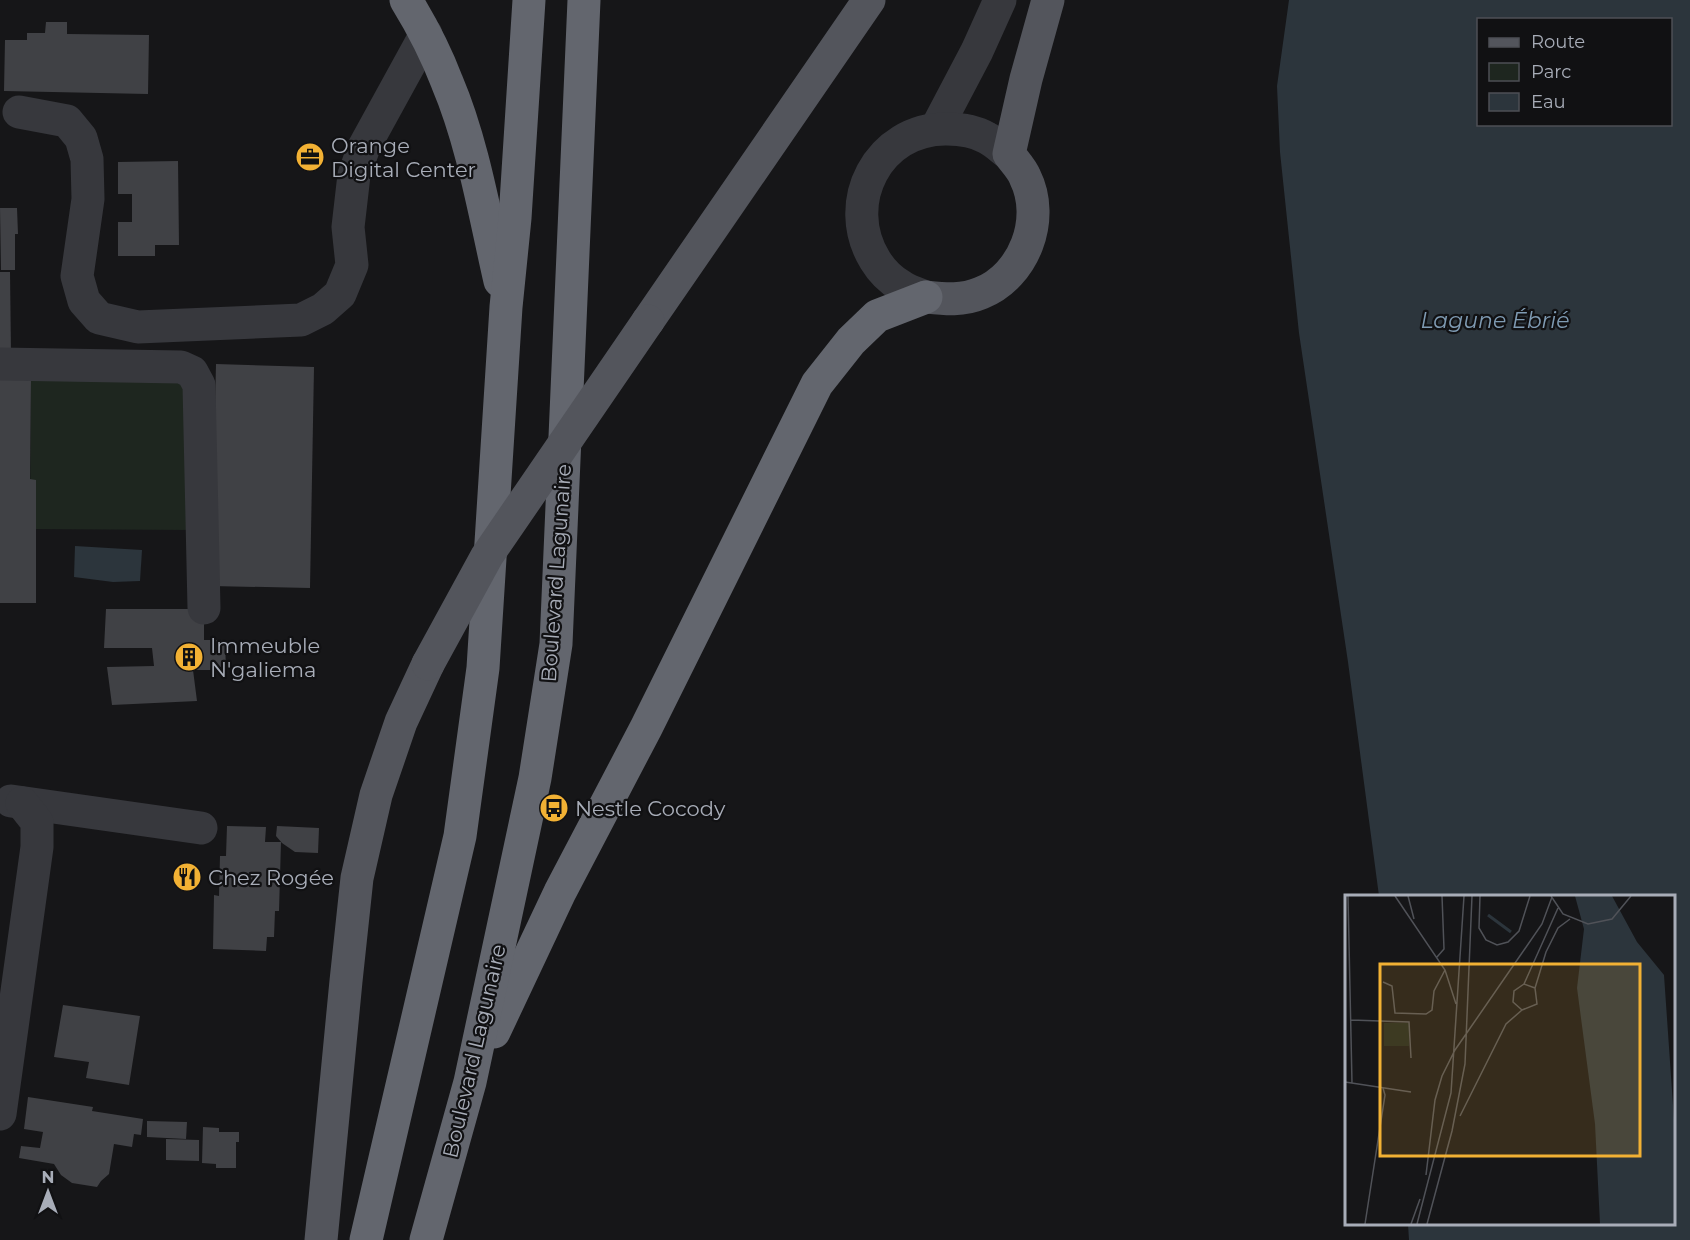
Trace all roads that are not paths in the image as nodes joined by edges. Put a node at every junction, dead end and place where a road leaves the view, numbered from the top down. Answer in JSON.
{"nodes":[{"id":1,"x":406,"y":0,"type":"edge"},
{"id":2,"x":530,"y":0,"type":"edge"},
{"id":3,"x":584,"y":0,"type":"edge"},
{"id":4,"x":869,"y":0,"type":"edge"},
{"id":5,"x":1000,"y":0,"type":"edge"},
{"id":6,"x":1048,"y":0,"type":"edge"},
{"id":7,"x":426,"y":34,"type":"junction"},
{"id":8,"x":19,"y":112,"type":"dead end"},
{"id":9,"x":936,"y":129,"type":"junction"},
{"id":10,"x":1009,"y":154,"type":"junction"},
{"id":11,"x":926,"y":297,"type":"junction"},
{"id":12,"x":506,"y":307,"type":"junction"},
{"id":13,"x":0,"y":364,"type":"edge"},
{"id":14,"x":204,"y":608,"type":"dead end"},
{"id":15,"x":11,"y":801,"type":"edge"},
{"id":16,"x":201,"y":828,"type":"dead end"},
{"id":17,"x":470,"y":1082,"type":"junction"},
{"id":18,"x":0,"y":1114,"type":"edge"},
{"id":19,"x":321,"y":1240,"type":"edge"},
{"id":20,"x":366,"y":1240,"type":"edge"},
{"id":21,"x":426,"y":1240,"type":"edge"}],
"edges":[{"from":1,"to":7,"type":"highway"},
{"from":2,"to":12,"type":"highway"},
{"from":3,"to":17,"type":"highway","name":"Boulevard Lagunaire"},
{"from":4,"to":19,"type":"main road","bridge":true},
{"from":5,"to":9,"type":"street"},
{"from":6,"to":10,"type":"main road"},
{"from":7,"to":8,"type":"street"},
{"from":7,"to":12,"type":"highway"},
{"from":9,"to":10,"type":"street"},
{"from":9,"to":11,"type":"street"},
{"from":10,"to":11,"type":"main road"},
{"from":11,"to":17,"type":"highway"},
{"from":12,"to":20,"type":"highway"},
{"from":13,"to":14,"type":"street"},
{"from":15,"to":16,"type":"street"},
{"from":15,"to":18,"type":"street"},
{"from":17,"to":21,"type":"highway","name":"Boulevard Lagunaire"}]}
